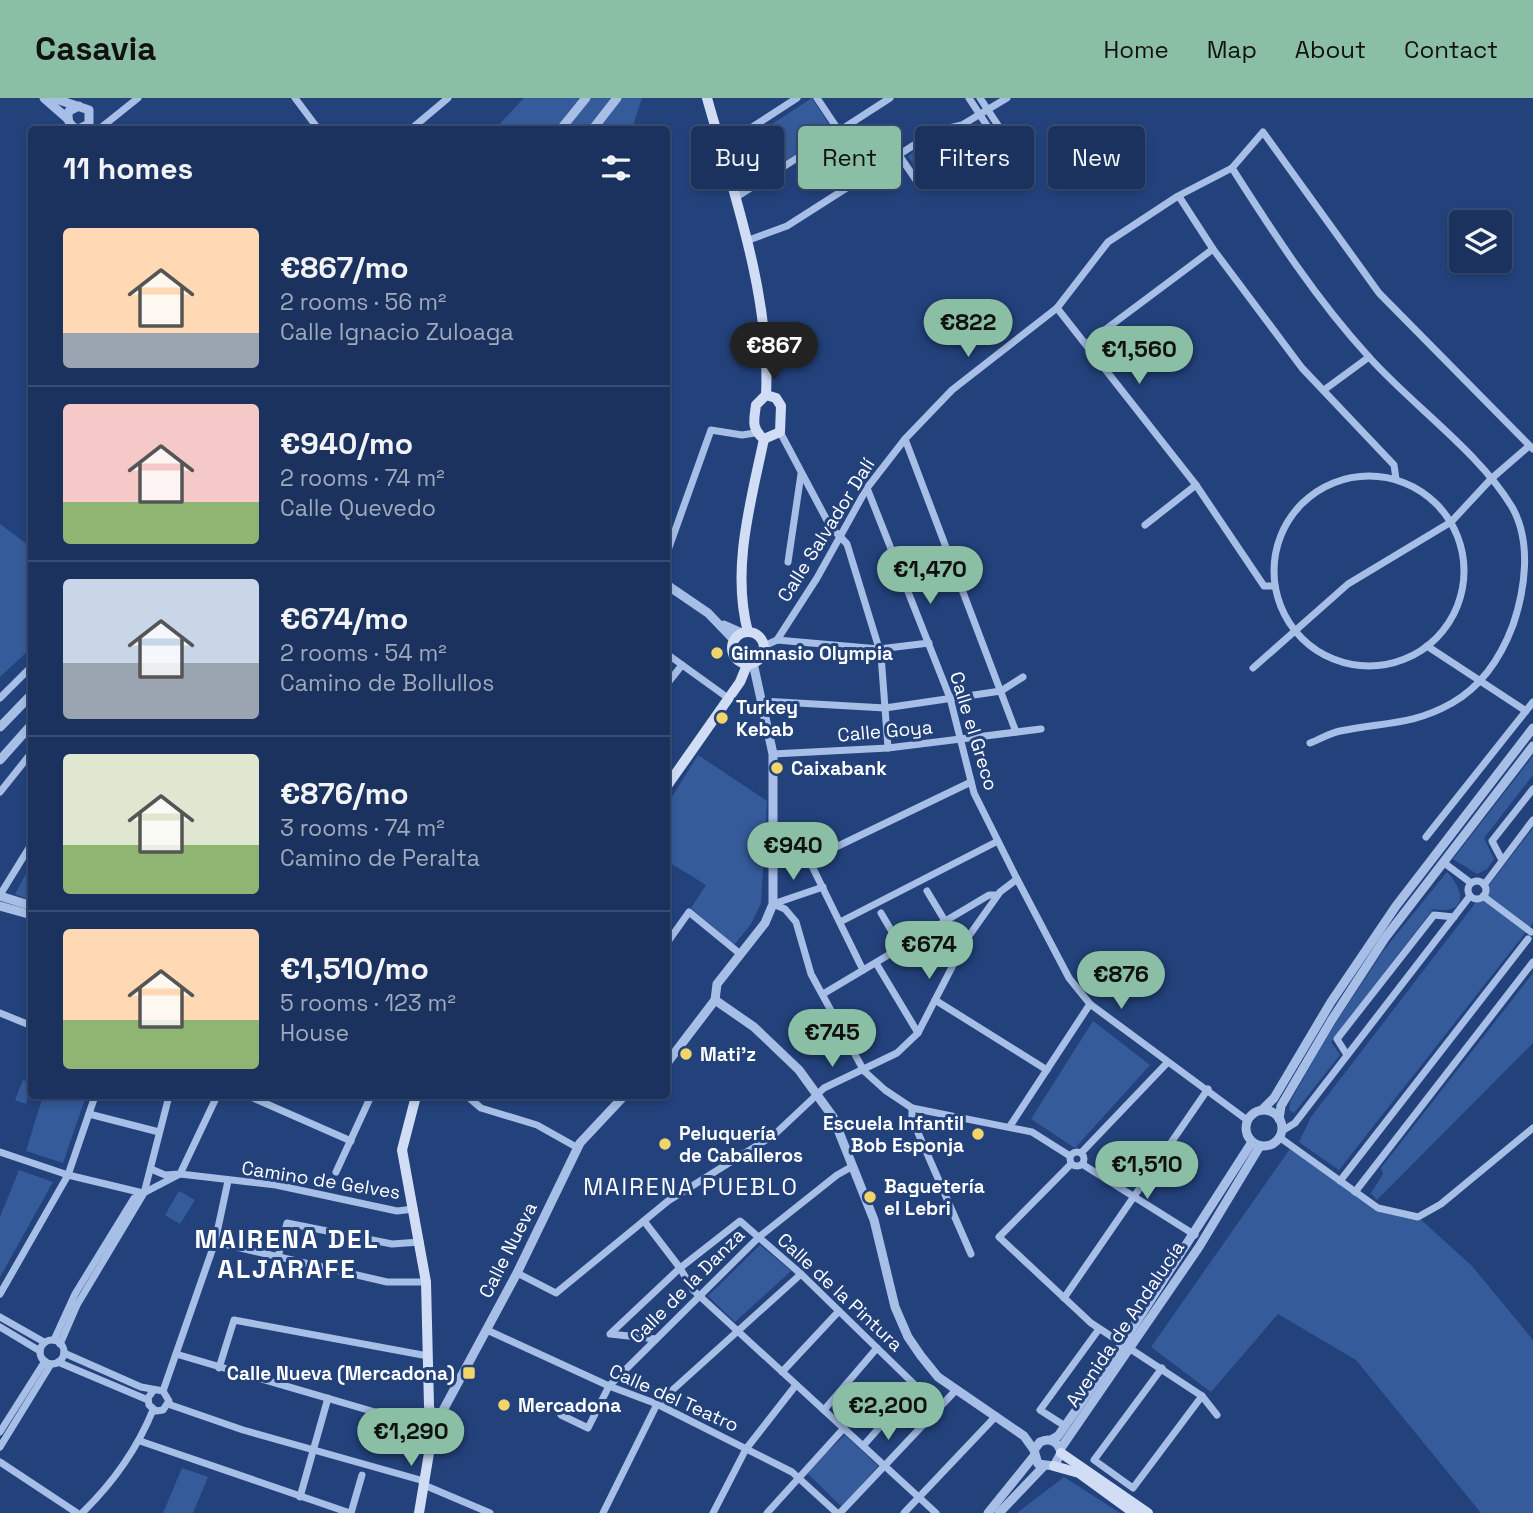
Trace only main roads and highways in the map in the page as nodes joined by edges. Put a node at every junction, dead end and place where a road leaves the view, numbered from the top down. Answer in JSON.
{"nodes":[{"id":1,"x":707,"y":98,"type":"edge"},
{"id":2,"x":766,"y":395,"type":"junction"},
{"id":3,"x":768,"y":435,"type":"junction"},
{"id":4,"x":741,"y":635,"type":"junction"},
{"id":5,"x":750,"y":664,"type":"junction"},
{"id":6,"x":670,"y":774,"type":"edge"},
{"id":7,"x":415,"y":1099,"type":"edge"},
{"id":8,"x":1061,"y":1451,"type":"road end"},
{"id":9,"x":1049,"y":1466,"type":"road end"},
{"id":10,"x":419,"y":1513,"type":"edge"},
{"id":11,"x":1134,"y":1513,"type":"edge"},
{"id":12,"x":1148,"y":1513,"type":"edge"}],
"edges":[{"from":1,"to":2,"type":"main road"},
{"from":2,"to":3,"type":"main road"},
{"from":2,"to":3,"type":"main road"},
{"from":3,"to":4,"type":"main road"},
{"from":4,"to":5,"type":"main road"},
{"from":4,"to":5,"type":"main road"},
{"from":5,"to":6,"type":"main road"},
{"from":7,"to":10,"type":"main road"},
{"from":8,"to":12,"type":"main road"},
{"from":9,"to":11,"type":"main road"}]}
